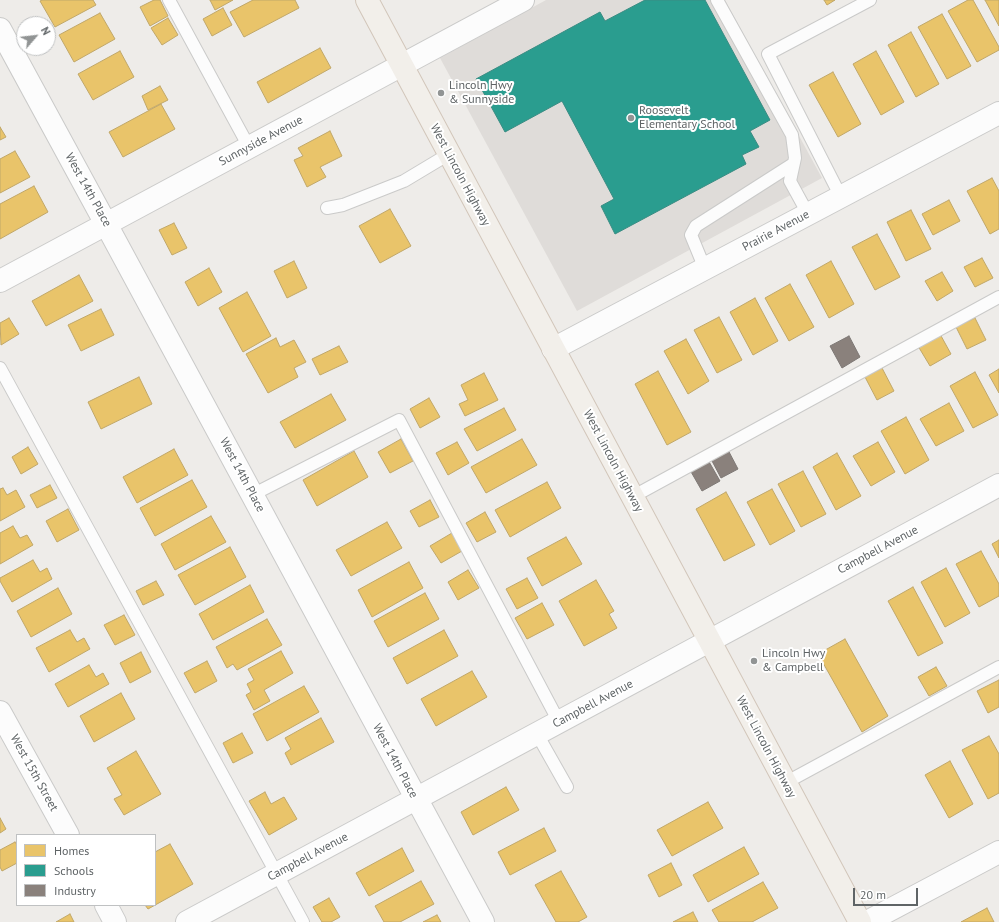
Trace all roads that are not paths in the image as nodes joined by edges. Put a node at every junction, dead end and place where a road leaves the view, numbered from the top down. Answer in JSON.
{"nodes":[{"id":1,"x":169,"y":0,"type":"edge"},
{"id":2,"x":366,"y":0,"type":"edge"},
{"id":3,"x":522,"y":0,"type":"edge"},
{"id":4,"x":717,"y":0,"type":"edge"},
{"id":5,"x":870,"y":0,"type":"edge"},
{"id":6,"x":0,"y":29,"type":"edge"},
{"id":7,"x":401,"y":65,"type":"junction"},
{"id":8,"x":999,"y":113,"type":"edge"},
{"id":9,"x":249,"y":147,"type":"junction"},
{"id":10,"x":449,"y":154,"type":"junction"},
{"id":11,"x":793,"y":164,"type":"junction"},
{"id":12,"x":841,"y":197,"type":"junction"},
{"id":13,"x":327,"y":208,"type":"dead end"},
{"id":14,"x":808,"y":214,"type":"junction"},
{"id":15,"x":106,"y":224,"type":"junction"},
{"id":16,"x":705,"y":269,"type":"junction"},
{"id":17,"x":0,"y":281,"type":"edge"},
{"id":18,"x":999,"y":297,"type":"edge"},
{"id":19,"x":553,"y":349,"type":"junction"},
{"id":20,"x":0,"y":368,"type":"edge"},
{"id":21,"x":999,"y":485,"type":"edge"},
{"id":22,"x":252,"y":495,"type":"junction"},
{"id":23,"x":632,"y":497,"type":"junction"},
{"id":24,"x":710,"y":641,"type":"junction"},
{"id":25,"x":999,"y":667,"type":"edge"},
{"id":26,"x":0,"y":712,"type":"edge"},
{"id":27,"x":559,"y":722,"type":"junction"},
{"id":28,"x":537,"y":734,"type":"junction"},
{"id":29,"x":785,"y":783,"type":"junction"},
{"id":30,"x":567,"y":787,"type":"dead end"},
{"id":31,"x":416,"y":799,"type":"junction"},
{"id":32,"x":67,"y":834,"type":"edge"},
{"id":33,"x":999,"y":852,"type":"edge"},
{"id":34,"x":276,"y":874,"type":"junction"},
{"id":35,"x":107,"y":906,"type":"edge"},
{"id":36,"x":115,"y":922,"type":"edge"},
{"id":37,"x":187,"y":922,"type":"edge"},
{"id":38,"x":303,"y":922,"type":"edge"},
{"id":39,"x":483,"y":922,"type":"edge"},
{"id":40,"x":860,"y":922,"type":"edge"},
{"id":41,"x":867,"y":922,"type":"edge"}],
"edges":[{"from":1,"to":9,"type":"lane"},
{"from":2,"to":7,"type":"main road","name":"West Lincoln Highway"},
{"from":3,"to":7,"type":"street","name":"Sunnyside Avenue"},
{"from":4,"to":11,"type":"lane"},
{"from":5,"to":12,"type":"lane"},
{"from":6,"to":15,"type":"street","name":"West 14th Place"},
{"from":7,"to":9,"type":"street","name":"Sunnyside Avenue"},
{"from":7,"to":10,"type":"main road","name":"West Lincoln Highway"},
{"from":8,"to":12,"type":"street","name":"Prairie Avenue"},
{"from":9,"to":15,"type":"street","name":"Sunnyside Avenue"},
{"from":10,"to":13,"type":"lane"},
{"from":10,"to":19,"type":"main road","name":"West Lincoln Highway"},
{"from":11,"to":14,"type":"lane"},
{"from":11,"to":16,"type":"lane"},
{"from":12,"to":14,"type":"street","name":"Prairie Avenue"},
{"from":14,"to":16,"type":"street","name":"Prairie Avenue"},
{"from":15,"to":17,"type":"street","name":"Sunnyside Avenue"},
{"from":15,"to":22,"type":"street","name":"West 14th Place"},
{"from":16,"to":19,"type":"street","name":"Prairie Avenue"},
{"from":18,"to":23,"type":"lane"},
{"from":19,"to":23,"type":"main road","name":"West Lincoln Highway"},
{"from":20,"to":34,"type":"lane"},
{"from":21,"to":24,"type":"street","name":"Campbell Avenue"},
{"from":22,"to":27,"type":"lane"},
{"from":22,"to":31,"type":"street","name":"West 14th Place"},
{"from":23,"to":24,"type":"main road","name":"West Lincoln Highway"},
{"from":24,"to":27,"type":"street","name":"Campbell Avenue"},
{"from":24,"to":29,"type":"main road","name":"West Lincoln Highway"},
{"from":25,"to":29,"type":"lane"},
{"from":26,"to":32,"type":"street","name":"West 15th Street"},
{"from":27,"to":28,"type":"street","name":"Campbell Avenue"},
{"from":28,"to":30,"type":"lane"},
{"from":28,"to":31,"type":"street","name":"Campbell Avenue"},
{"from":29,"to":40,"type":"main road","name":"West Lincoln Highway"},
{"from":31,"to":34,"type":"street","name":"Campbell Avenue"},
{"from":31,"to":39,"type":"street","name":"West 14th Place"},
{"from":33,"to":41,"type":"street"},
{"from":34,"to":37,"type":"street","name":"Campbell Avenue"},
{"from":34,"to":38,"type":"lane"},
{"from":35,"to":36,"type":"street"}]}
